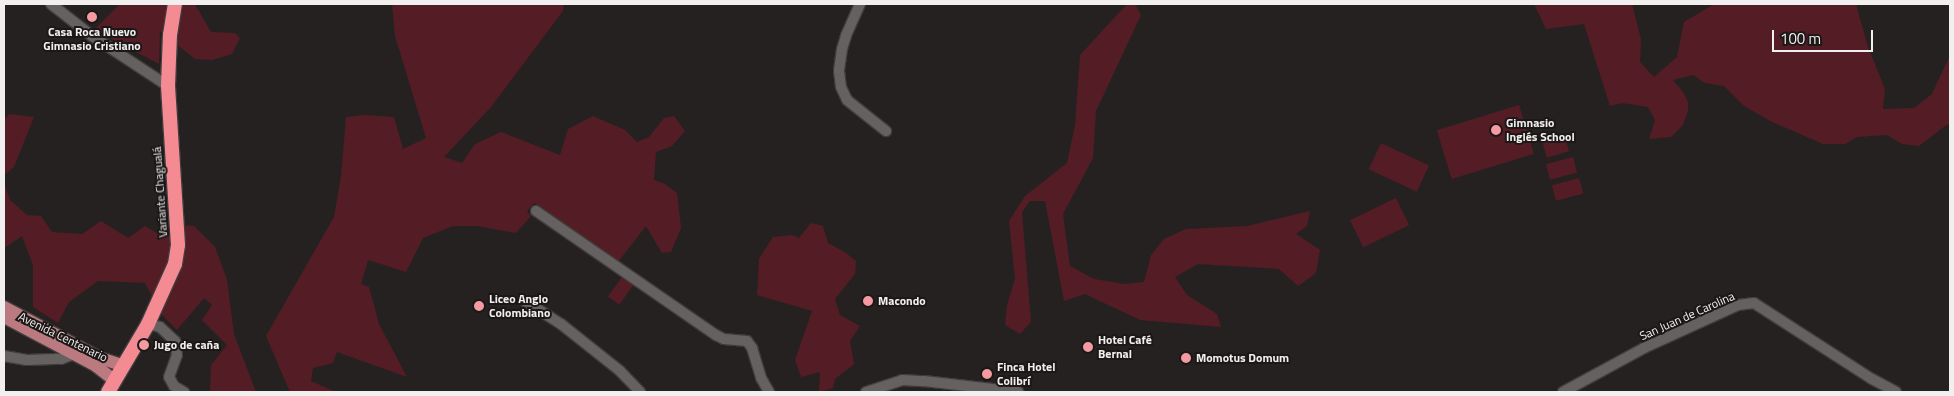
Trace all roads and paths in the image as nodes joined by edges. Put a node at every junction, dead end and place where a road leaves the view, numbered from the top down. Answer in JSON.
{"nodes":[{"id":1,"x":51,"y":4,"type":"edge"},
{"id":2,"x":175,"y":4,"type":"edge"},
{"id":3,"x":860,"y":4,"type":"edge"},
{"id":4,"x":168,"y":86,"type":"junction"},
{"id":5,"x":886,"y":131,"type":"dead end"},
{"id":6,"x":536,"y":211,"type":"dead end"},
{"id":7,"x":525,"y":302,"type":"dead end"},
{"id":8,"x":4,"y":307,"type":"edge"},
{"id":9,"x":4,"y":317,"type":"edge"},
{"id":10,"x":148,"y":324,"type":"junction"},
{"id":11,"x":74,"y":354,"type":"junction"},
{"id":12,"x":4,"y":356,"type":"edge"},
{"id":13,"x":124,"y":366,"type":"junction"},
{"id":14,"x":111,"y":387,"type":"edge"},
{"id":15,"x":184,"y":392,"type":"edge"},
{"id":16,"x":640,"y":392,"type":"edge"},
{"id":17,"x":768,"y":392,"type":"edge"},
{"id":18,"x":866,"y":392,"type":"edge"},
{"id":19,"x":1018,"y":392,"type":"edge"},
{"id":20,"x":1563,"y":392,"type":"edge"},
{"id":21,"x":1896,"y":392,"type":"edge"}],
"edges":[{"from":1,"to":4,"type":"street"},
{"from":2,"to":4,"type":"highway","name":"Variante Chagualá"},
{"from":3,"to":5,"type":"street"},
{"from":4,"to":10,"type":"highway","name":"Variante Chagualá"},
{"from":6,"to":17,"type":"street"},
{"from":7,"to":16,"type":"street"},
{"from":8,"to":13,"type":"main road","name":"Avenida Centenario"},
{"from":9,"to":11,"type":"main road"},
{"from":10,"to":13,"type":"highway","name":"Variante Chagualá"},
{"from":10,"to":15,"type":"street"},
{"from":11,"to":12,"type":"street"},
{"from":11,"to":14,"type":"main road"},
{"from":13,"to":14,"type":"highway","name":"Variante Chagualá"},
{"from":18,"to":19,"type":"street"},
{"from":20,"to":21,"type":"street","name":"San Juan de Carolina"}]}
